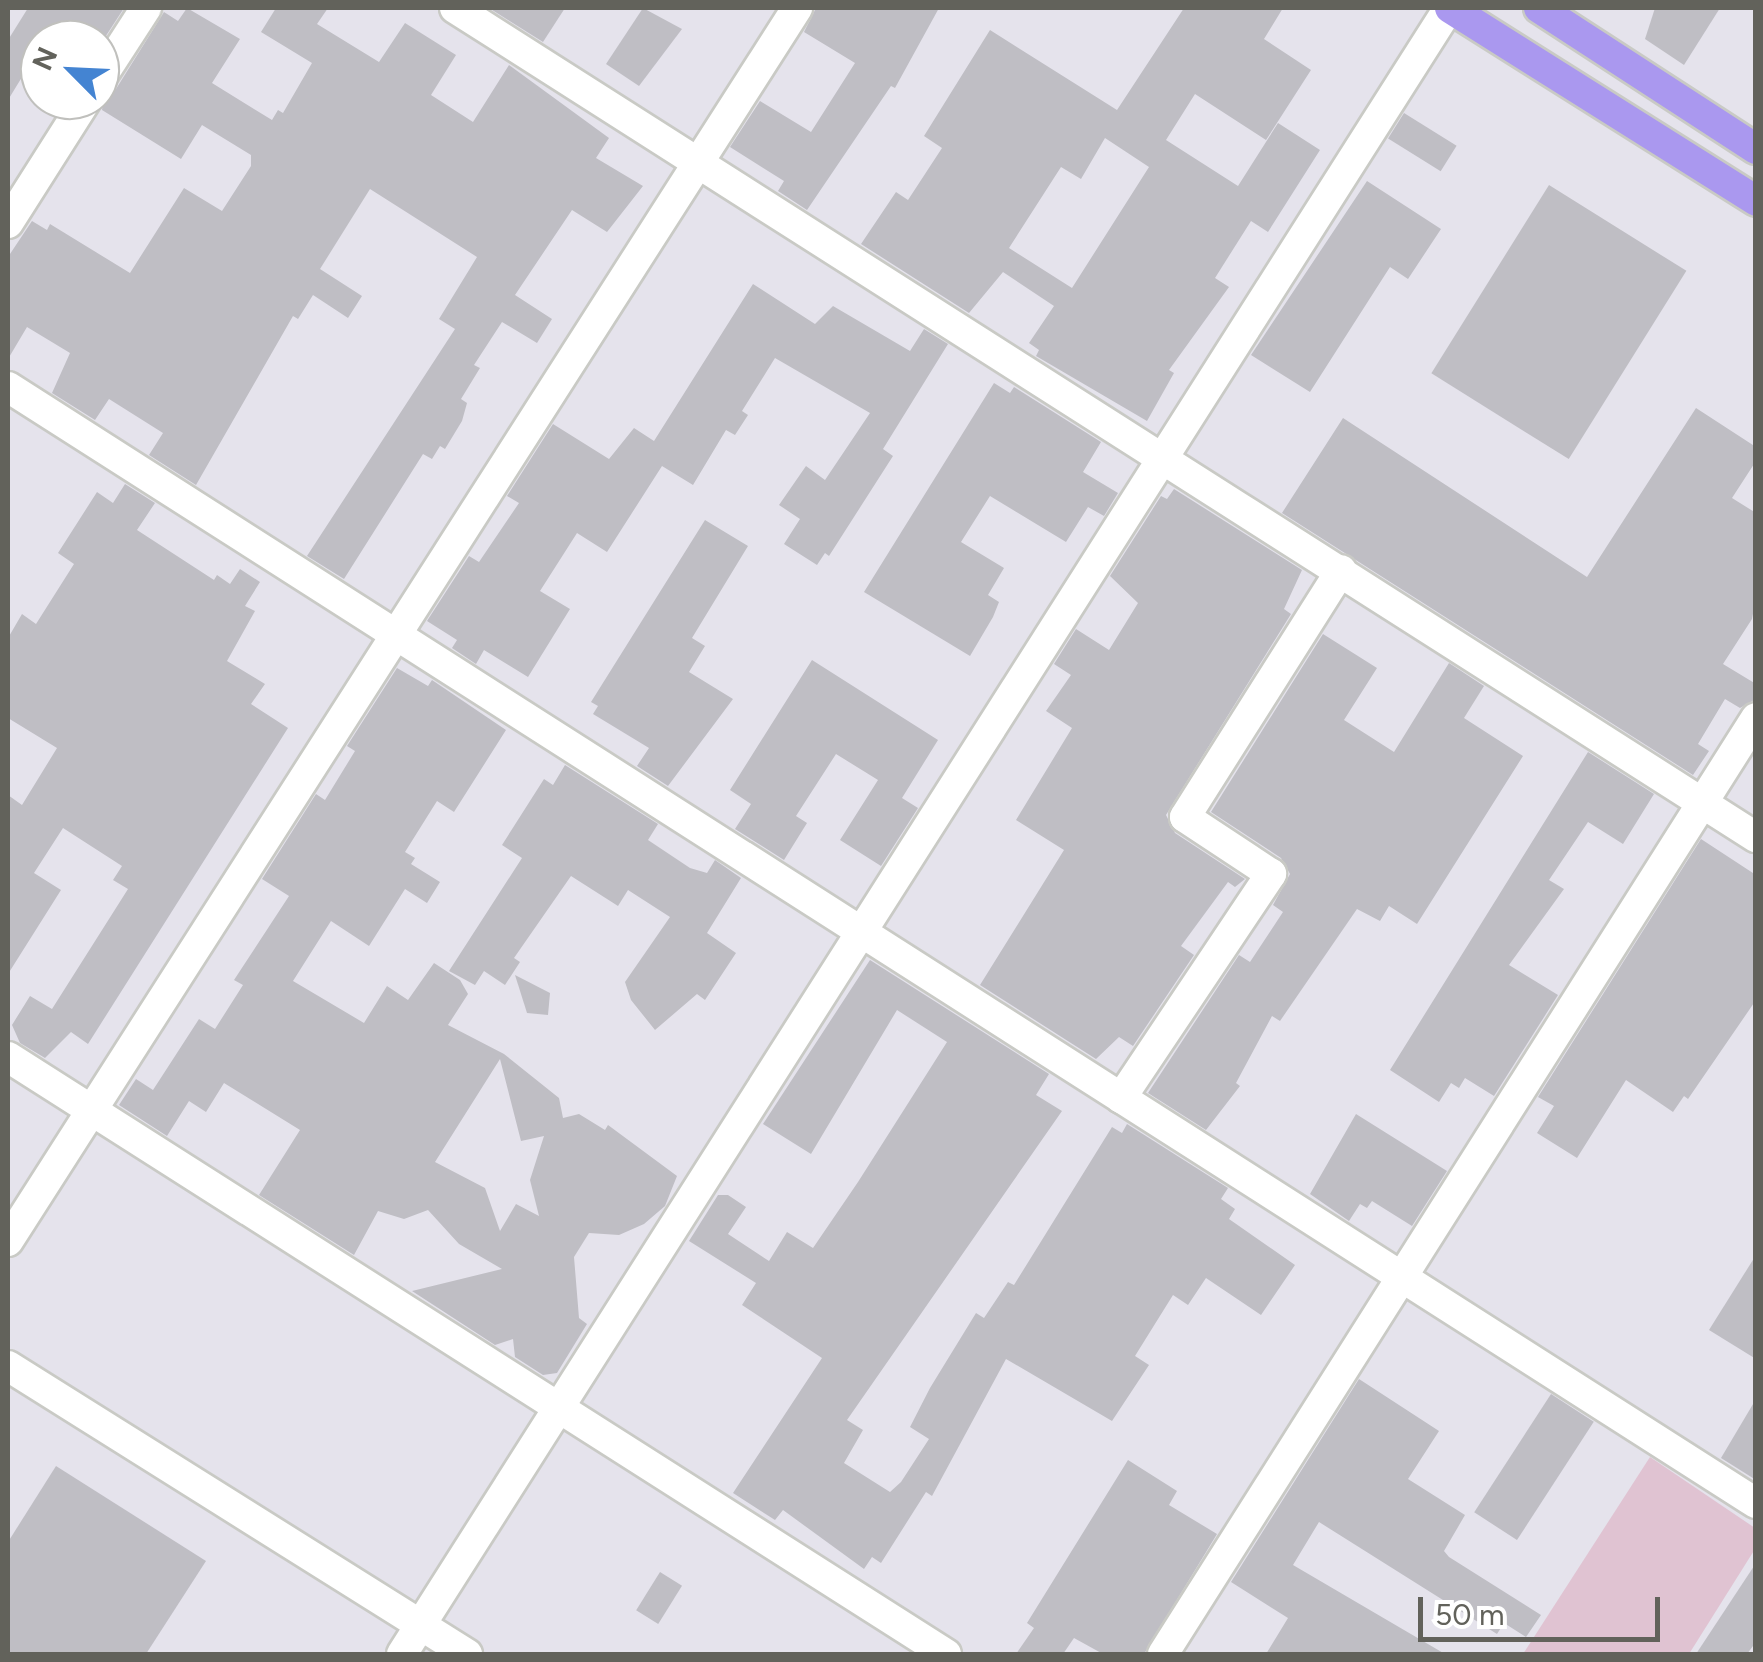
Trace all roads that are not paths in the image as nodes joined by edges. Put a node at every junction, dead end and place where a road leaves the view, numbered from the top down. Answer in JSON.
{"nodes":[{"id":1,"x":146,"y":8,"type":"edge"},
{"id":2,"x":455,"y":8,"type":"edge"},
{"id":3,"x":797,"y":8,"type":"edge"},
{"id":4,"x":1449,"y":8,"type":"edge"},
{"id":5,"x":1538,"y":8,"type":"edge"},
{"id":6,"x":120,"y":48,"type":"edge"},
{"id":7,"x":73,"y":120,"type":"edge"},
{"id":8,"x":1756,"y":149,"type":"edge"},
{"id":9,"x":698,"y":162,"type":"junction"},
{"id":10,"x":1756,"y":201,"type":"edge"},
{"id":11,"x":8,"y":223,"type":"edge"},
{"id":12,"x":8,"y":388,"type":"edge"},
{"id":13,"x":1168,"y":457,"type":"junction"},
{"id":14,"x":1342,"y":570,"type":"junction"},
{"id":15,"x":399,"y":637,"type":"junction"},
{"id":16,"x":1756,"y":718,"type":"edge"},
{"id":17,"x":1702,"y":804,"type":"junction"},
{"id":18,"x":1756,"y":837,"type":"edge"},
{"id":19,"x":864,"y":935,"type":"junction"},
{"id":20,"x":8,"y":1058,"type":"edge"},
{"id":21,"x":1121,"y":1098,"type":"junction"},
{"id":22,"x":90,"y":1110,"type":"junction"},
{"id":23,"x":8,"y":1241,"type":"edge"},
{"id":24,"x":1401,"y":1276,"type":"junction"},
{"id":25,"x":8,"y":1366,"type":"edge"},
{"id":26,"x":557,"y":1404,"type":"junction"},
{"id":27,"x":1756,"y":1503,"type":"edge"},
{"id":28,"x":421,"y":1624,"type":"junction"},
{"id":29,"x":402,"y":1654,"type":"edge"},
{"id":30,"x":468,"y":1654,"type":"edge"},
{"id":31,"x":946,"y":1654,"type":"edge"},
{"id":32,"x":1163,"y":1654,"type":"edge"}],
"edges":[{"from":1,"to":6,"type":"street"},
{"from":2,"to":9,"type":"street"},
{"from":3,"to":9,"type":"street"},
{"from":4,"to":10,"type":"highway"},
{"from":4,"to":13,"type":"street"},
{"from":5,"to":8,"type":"highway"},
{"from":7,"to":11,"type":"street"},
{"from":9,"to":13,"type":"street"},
{"from":9,"to":15,"type":"street"},
{"from":12,"to":15,"type":"street"},
{"from":13,"to":14,"type":"street"},
{"from":13,"to":19,"type":"street"},
{"from":14,"to":17,"type":"street"},
{"from":14,"to":21,"type":"street"},
{"from":15,"to":19,"type":"street"},
{"from":15,"to":22,"type":"street"},
{"from":16,"to":17,"type":"street"},
{"from":17,"to":18,"type":"street"},
{"from":17,"to":24,"type":"street"},
{"from":19,"to":21,"type":"street"},
{"from":19,"to":26,"type":"street"},
{"from":20,"to":22,"type":"street"},
{"from":21,"to":24,"type":"street"},
{"from":22,"to":23,"type":"street"},
{"from":22,"to":26,"type":"street"},
{"from":24,"to":27,"type":"street"},
{"from":24,"to":32,"type":"street"},
{"from":25,"to":28,"type":"street"},
{"from":26,"to":28,"type":"street"},
{"from":26,"to":31,"type":"street"},
{"from":28,"to":29,"type":"street"},
{"from":28,"to":30,"type":"street"}]}
